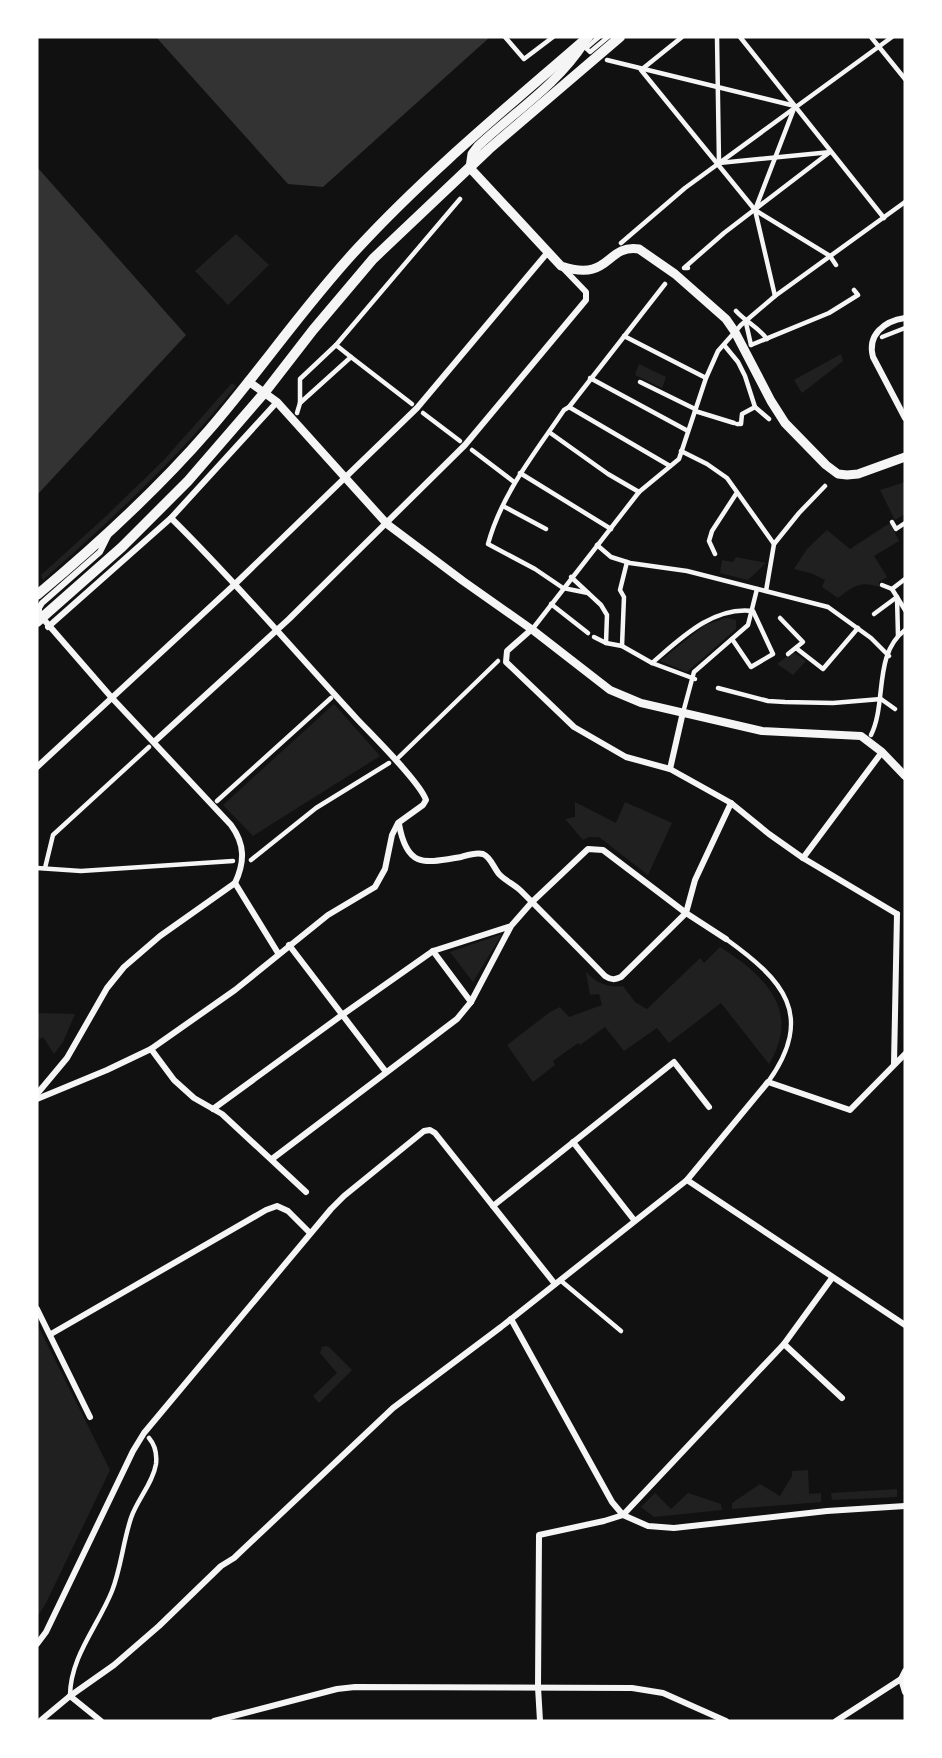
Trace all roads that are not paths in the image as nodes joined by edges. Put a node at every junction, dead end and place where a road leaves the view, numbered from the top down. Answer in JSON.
{"nodes":[{"id":1,"x":505,"y":37,"type":"edge"},
{"id":2,"x":553,"y":37,"type":"edge"},
{"id":3,"x":588,"y":37,"type":"edge"},
{"id":4,"x":599,"y":37,"type":"edge"},
{"id":5,"x":608,"y":37,"type":"edge"},
{"id":6,"x":620,"y":37,"type":"edge"},
{"id":7,"x":682,"y":37,"type":"edge"},
{"id":8,"x":718,"y":37,"type":"edge"},
{"id":9,"x":740,"y":37,"type":"edge"},
{"id":10,"x":871,"y":37,"type":"edge"},
{"id":11,"x":883,"y":37,"type":"edge"},
{"id":12,"x":892,"y":37,"type":"edge"},
{"id":13,"x":878,"y":46,"type":"junction"},
{"id":14,"x":604,"y":57,"type":"junction"},
{"id":15,"x":641,"y":70,"type":"junction"},
{"id":16,"x":905,"y":79,"type":"edge"},
{"id":17,"x":718,"y":88,"type":"junction"},
{"id":18,"x":795,"y":106,"type":"junction"},
{"id":19,"x":831,"y":152,"type":"junction"},
{"id":20,"x":776,"y":157,"type":"junction"},
{"id":21,"x":719,"y":163,"type":"junction"},
{"id":22,"x":470,"y":168,"type":"junction"},
{"id":23,"x":456,"y":201,"type":"dead end"},
{"id":24,"x":904,"y":203,"type":"edge"},
{"id":25,"x":755,"y":210,"type":"junction"},
{"id":26,"x":884,"y":218,"type":"junction"},
{"id":27,"x":621,"y":243,"type":"dead end"},
{"id":28,"x":548,"y":252,"type":"junction"},
{"id":29,"x":830,"y":256,"type":"junction"},
{"id":30,"x":836,"y":265,"type":"dead end"},
{"id":31,"x":561,"y":266,"type":"junction"},
{"id":32,"x":688,"y":268,"type":"dead end"},
{"id":33,"x":665,"y":284,"type":"dead end"},
{"id":34,"x":856,"y":292,"type":"dead end"},
{"id":35,"x":775,"y":296,"type":"junction"},
{"id":36,"x":736,"y":311,"type":"dead end"},
{"id":37,"x":904,"y":318,"type":"edge"},
{"id":38,"x":748,"y":320,"type":"junction"},
{"id":39,"x":905,"y":328,"type":"edge"},
{"id":40,"x":735,"y":332,"type":"junction"},
{"id":41,"x":624,"y":336,"type":"junction"},
{"id":42,"x":881,"y":337,"type":"dead end"},
{"id":43,"x":768,"y":339,"type":"junction"},
{"id":44,"x":335,"y":345,"type":"junction"},
{"id":45,"x":724,"y":345,"type":"junction"},
{"id":46,"x":351,"y":357,"type":"junction"},
{"id":47,"x":294,"y":374,"type":"dead end"},
{"id":48,"x":590,"y":378,"type":"junction"},
{"id":49,"x":706,"y":378,"type":"junction"},
{"id":50,"x":300,"y":379,"type":"junction"},
{"id":51,"x":248,"y":381,"type":"junction"},
{"id":52,"x":640,"y":382,"type":"dead end"},
{"id":53,"x":265,"y":392,"type":"junction"},
{"id":54,"x":277,"y":402,"type":"junction"},
{"id":55,"x":300,"y":403,"type":"junction"},
{"id":56,"x":412,"y":404,"type":"dead end"},
{"id":57,"x":569,"y":407,"type":"junction"},
{"id":58,"x":755,"y":407,"type":"junction"},
{"id":59,"x":695,"y":410,"type":"junction"},
{"id":60,"x":423,"y":413,"type":"dead end"},
{"id":61,"x":297,"y":414,"type":"dead end"},
{"id":62,"x":905,"y":418,"type":"edge"},
{"id":63,"x":769,"y":419,"type":"dead end"},
{"id":64,"x":688,"y":431,"type":"junction"},
{"id":65,"x":549,"y":432,"type":"junction"},
{"id":66,"x":460,"y":442,"type":"dead end"},
{"id":67,"x":472,"y":450,"type":"dead end"},
{"id":68,"x":681,"y":452,"type":"junction"},
{"id":69,"x":905,"y":457,"type":"edge"},
{"id":70,"x":670,"y":466,"type":"junction"},
{"id":71,"x":520,"y":473,"type":"junction"},
{"id":72,"x":346,"y":478,"type":"junction"},
{"id":73,"x":514,"y":482,"type":"junction"},
{"id":74,"x":825,"y":486,"type":"dead end"},
{"id":75,"x":639,"y":492,"type":"junction"},
{"id":76,"x":736,"y":494,"type":"junction"},
{"id":77,"x":503,"y":506,"type":"junction"},
{"id":78,"x":171,"y":518,"type":"junction"},
{"id":79,"x":892,"y":522,"type":"dead end"},
{"id":80,"x":905,"y":523,"type":"edge"},
{"id":81,"x":387,"y":524,"type":"junction"},
{"id":82,"x":611,"y":528,"type":"junction"},
{"id":83,"x":547,"y":529,"type":"dead end"},
{"id":84,"x":110,"y":532,"type":"junction"},
{"id":85,"x":774,"y":544,"type":"junction"},
{"id":86,"x":597,"y":545,"type":"junction"},
{"id":87,"x":715,"y":554,"type":"dead end"},
{"id":88,"x":627,"y":562,"type":"junction"},
{"id":89,"x":571,"y":577,"type":"junction"},
{"id":90,"x":905,"y":579,"type":"edge"},
{"id":91,"x":234,"y":585,"type":"junction"},
{"id":92,"x":882,"y":585,"type":"dead end"},
{"id":93,"x":563,"y":588,"type":"junction"},
{"id":94,"x":757,"y":589,"type":"junction"},
{"id":95,"x":892,"y":589,"type":"junction"},
{"id":96,"x":766,"y":591,"type":"junction"},
{"id":97,"x":588,"y":593,"type":"junction"},
{"id":98,"x":37,"y":595,"type":"edge"},
{"id":99,"x":897,"y":597,"type":"junction"},
{"id":100,"x":551,"y":604,"type":"junction"},
{"id":101,"x":905,"y":610,"type":"edge"},
{"id":102,"x":753,"y":611,"type":"junction"},
{"id":103,"x":874,"y":614,"type":"dead end"},
{"id":104,"x":780,"y":618,"type":"dead end"},
{"id":105,"x":42,"y":623,"type":"edge"},
{"id":106,"x":533,"y":628,"type":"junction"},
{"id":107,"x":858,"y":628,"type":"junction"},
{"id":108,"x":278,"y":629,"type":"junction"},
{"id":109,"x":905,"y":631,"type":"edge"},
{"id":110,"x":587,"y":633,"type":"dead end"},
{"id":111,"x":898,"y":636,"type":"junction"},
{"id":112,"x":594,"y":637,"type":"dead end"},
{"id":113,"x":732,"y":639,"type":"junction"},
{"id":114,"x":606,"y":643,"type":"junction"},
{"id":115,"x":622,"y":646,"type":"junction"},
{"id":116,"x":796,"y":648,"type":"junction"},
{"id":117,"x":788,"y":654,"type":"dead end"},
{"id":118,"x":889,"y":656,"type":"junction"},
{"id":119,"x":502,"y":660,"type":"junction"},
{"id":120,"x":652,"y":663,"type":"junction"},
{"id":121,"x":693,"y":679,"type":"junction"},
{"id":122,"x":718,"y":688,"type":"dead end"},
{"id":123,"x":333,"y":696,"type":"junction"},
{"id":124,"x":112,"y":698,"type":"junction"},
{"id":125,"x":881,"y":699,"type":"junction"},
{"id":126,"x":895,"y":709,"type":"dead end"},
{"id":127,"x":684,"y":711,"type":"junction"},
{"id":128,"x":871,"y":735,"type":"dead end"},
{"id":129,"x":151,"y":745,"type":"junction"},
{"id":130,"x":882,"y":752,"type":"junction"},
{"id":131,"x":394,"y":760,"type":"junction"},
{"id":132,"x":37,"y":767,"type":"edge"},
{"id":133,"x":670,"y":769,"type":"junction"},
{"id":134,"x":905,"y":776,"type":"edge"},
{"id":135,"x":731,"y":803,"type":"junction"},
{"id":136,"x":214,"y":804,"type":"junction"},
{"id":137,"x":398,"y":823,"type":"junction"},
{"id":138,"x":803,"y":858,"type":"junction"},
{"id":139,"x":251,"y":860,"type":"dead end"},
{"id":140,"x":233,"y":861,"type":"dead end"},
{"id":141,"x":37,"y":868,"type":"edge"},
{"id":142,"x":45,"y":868,"type":"junction"},
{"id":143,"x":235,"y":883,"type":"junction"},
{"id":144,"x":532,"y":902,"type":"junction"},
{"id":145,"x":905,"y":909,"type":"edge"},
{"id":146,"x":686,"y":913,"type":"junction"},
{"id":147,"x":898,"y":914,"type":"junction"},
{"id":148,"x":511,"y":926,"type":"junction"},
{"id":149,"x":726,"y":939,"type":"joint"},
{"id":150,"x":289,"y":945,"type":"junction"},
{"id":151,"x":433,"y":951,"type":"junction"},
{"id":152,"x":278,"y":953,"type":"junction"},
{"id":153,"x":471,"y":1002,"type":"junction"},
{"id":154,"x":342,"y":1015,"type":"junction"},
{"id":155,"x":150,"y":1049,"type":"junction"},
{"id":156,"x":905,"y":1054,"type":"edge"},
{"id":157,"x":894,"y":1064,"type":"junction"},
{"id":158,"x":386,"y":1072,"type":"junction"},
{"id":159,"x":768,"y":1082,"type":"junction"},
{"id":160,"x":37,"y":1096,"type":"edge"},
{"id":161,"x":709,"y":1107,"type":"dead end"},
{"id":162,"x":213,"y":1109,"type":"junction"},
{"id":163,"x":573,"y":1142,"type":"junction"},
{"id":164,"x":272,"y":1159,"type":"junction"},
{"id":165,"x":687,"y":1180,"type":"junction"},
{"id":166,"x":306,"y":1192,"type":"dead end"},
{"id":167,"x":493,"y":1206,"type":"junction"},
{"id":168,"x":634,"y":1220,"type":"junction"},
{"id":169,"x":310,"y":1233,"type":"junction"},
{"id":170,"x":832,"y":1278,"type":"junction"},
{"id":171,"x":558,"y":1282,"type":"junction"},
{"id":172,"x":37,"y":1309,"type":"edge"},
{"id":173,"x":511,"y":1319,"type":"junction"},
{"id":174,"x":905,"y":1325,"type":"edge"},
{"id":175,"x":621,"y":1331,"type":"dead end"},
{"id":176,"x":51,"y":1334,"type":"junction"},
{"id":177,"x":784,"y":1344,"type":"junction"},
{"id":178,"x":842,"y":1398,"type":"dead end"},
{"id":179,"x":90,"y":1417,"type":"dead end"},
{"id":180,"x":149,"y":1438,"type":"dead end"},
{"id":181,"x":905,"y":1506,"type":"edge"},
{"id":182,"x":622,"y":1515,"type":"junction"},
{"id":183,"x":37,"y":1644,"type":"edge"},
{"id":184,"x":905,"y":1671,"type":"edge"},
{"id":185,"x":901,"y":1679,"type":"junction"},
{"id":186,"x":538,"y":1687,"type":"junction"},
{"id":187,"x":905,"y":1692,"type":"edge"},
{"id":188,"x":70,"y":1696,"type":"junction"},
{"id":189,"x":40,"y":1721,"type":"edge"},
{"id":190,"x":101,"y":1721,"type":"edge"},
{"id":191,"x":214,"y":1721,"type":"edge"},
{"id":192,"x":540,"y":1721,"type":"edge"},
{"id":193,"x":726,"y":1721,"type":"edge"},
{"id":194,"x":836,"y":1721,"type":"edge"}],
"edges":[{"from":1,"to":2,"type":"street"},
{"from":3,"to":22,"type":"main road"},
{"from":3,"to":51,"type":"main road"},
{"from":4,"to":5,"type":"street"},
{"from":6,"to":14,"type":"main road"},
{"from":7,"to":15,"type":"street"},
{"from":8,"to":17,"type":"street"},
{"from":9,"to":18,"type":"street"},
{"from":10,"to":13,"type":"street"},
{"from":11,"to":13,"type":"street"},
{"from":12,"to":13,"type":"street"},
{"from":13,"to":16,"type":"street"},
{"from":13,"to":18,"type":"street"},
{"from":14,"to":15,"type":"street"},
{"from":14,"to":22,"type":"main road"},
{"from":15,"to":17,"type":"street"},
{"from":15,"to":21,"type":"street"},
{"from":17,"to":18,"type":"street"},
{"from":17,"to":21,"type":"street"},
{"from":18,"to":19,"type":"street"},
{"from":18,"to":20,"type":"street"},
{"from":18,"to":21,"type":"street"},
{"from":19,"to":20,"type":"street"},
{"from":19,"to":25,"type":"street"},
{"from":19,"to":26,"type":"street"},
{"from":20,"to":21,"type":"street"},
{"from":20,"to":25,"type":"street"},
{"from":21,"to":25,"type":"street"},
{"from":21,"to":27,"type":"street"},
{"from":22,"to":28,"type":"main road"},
{"from":22,"to":53,"type":"main road"},
{"from":23,"to":44,"type":"street"},
{"from":24,"to":26,"type":"street"},
{"from":25,"to":29,"type":"street"},
{"from":25,"to":32,"type":"street"},
{"from":25,"to":35,"type":"street"},
{"from":26,"to":29,"type":"street"},
{"from":28,"to":31,"type":"main road"},
{"from":28,"to":72,"type":"street"},
{"from":29,"to":30,"type":"street"},
{"from":29,"to":35,"type":"street"},
{"from":31,"to":40,"type":"main road"},
{"from":31,"to":81,"type":"street"},
{"from":33,"to":41,"type":"street"},
{"from":34,"to":43,"type":"street"},
{"from":35,"to":38,"type":"street"},
{"from":36,"to":38,"type":"street"},
{"from":37,"to":62,"type":"street"},
{"from":38,"to":40,"type":"street"},
{"from":38,"to":43,"type":"street"},
{"from":38,"to":43,"type":"street"},
{"from":39,"to":42,"type":"street"},
{"from":40,"to":45,"type":"street"},
{"from":40,"to":69,"type":"main road"},
{"from":41,"to":48,"type":"street"},
{"from":41,"to":49,"type":"street"},
{"from":44,"to":46,"type":"street"},
{"from":44,"to":50,"type":"street"},
{"from":45,"to":49,"type":"street"},
{"from":45,"to":58,"type":"street"},
{"from":46,"to":55,"type":"street"},
{"from":46,"to":56,"type":"street"},
{"from":47,"to":50,"type":"street"},
{"from":48,"to":57,"type":"street"},
{"from":48,"to":64,"type":"street"},
{"from":49,"to":59,"type":"street"},
{"from":50,"to":55,"type":"street"},
{"from":51,"to":53,"type":"street"},
{"from":51,"to":84,"type":"main road"},
{"from":52,"to":59,"type":"street"},
{"from":53,"to":54,"type":"street"},
{"from":53,"to":105,"type":"main road"},
{"from":54,"to":72,"type":"street"},
{"from":54,"to":78,"type":"street"},
{"from":55,"to":61,"type":"street"},
{"from":57,"to":65,"type":"street"},
{"from":57,"to":70,"type":"street"},
{"from":58,"to":59,"type":"street"},
{"from":58,"to":63,"type":"street"},
{"from":59,"to":64,"type":"street"},
{"from":60,"to":66,"type":"street"},
{"from":64,"to":68,"type":"street"},
{"from":65,"to":71,"type":"street"},
{"from":65,"to":75,"type":"street"},
{"from":67,"to":73,"type":"street"},
{"from":68,"to":70,"type":"street"},
{"from":68,"to":76,"type":"street"},
{"from":70,"to":75,"type":"street"},
{"from":71,"to":73,"type":"street"},
{"from":71,"to":82,"type":"street"},
{"from":72,"to":81,"type":"street"},
{"from":72,"to":91,"type":"street"},
{"from":73,"to":77,"type":"street"},
{"from":74,"to":85,"type":"street"},
{"from":75,"to":82,"type":"street"},
{"from":76,"to":85,"type":"street"},
{"from":76,"to":87,"type":"street"},
{"from":77,"to":83,"type":"street"},
{"from":77,"to":93,"type":"street"},
{"from":78,"to":91,"type":"street"},
{"from":78,"to":105,"type":"street"},
{"from":79,"to":80,"type":"street"},
{"from":81,"to":106,"type":"street"},
{"from":81,"to":108,"type":"street"},
{"from":82,"to":86,"type":"street"},
{"from":84,"to":98,"type":"main road"},
{"from":84,"to":105,"type":"street"},
{"from":85,"to":96,"type":"street"},
{"from":86,"to":88,"type":"street"},
{"from":86,"to":89,"type":"street"},
{"from":88,"to":94,"type":"street"},
{"from":88,"to":115,"type":"street"},
{"from":89,"to":93,"type":"street"},
{"from":89,"to":97,"type":"street"},
{"from":90,"to":95,"type":"street"},
{"from":91,"to":108,"type":"street"},
{"from":91,"to":124,"type":"street"},
{"from":92,"to":95,"type":"street"},
{"from":93,"to":97,"type":"street"},
{"from":93,"to":100,"type":"street"},
{"from":94,"to":96,"type":"street"},
{"from":94,"to":102,"type":"street"},
{"from":95,"to":99,"type":"street"},
{"from":96,"to":107,"type":"street"},
{"from":97,"to":114,"type":"street"},
{"from":99,"to":101,"type":"street"},
{"from":99,"to":103,"type":"street"},
{"from":99,"to":111,"type":"street"},
{"from":100,"to":106,"type":"street"},
{"from":100,"to":110,"type":"street"},
{"from":102,"to":113,"type":"street"},
{"from":102,"to":113,"type":"street"},
{"from":102,"to":120,"type":"street"},
{"from":104,"to":116,"type":"street"},
{"from":105,"to":124,"type":"street"},
{"from":106,"to":119,"type":"street"},
{"from":106,"to":127,"type":"street"},
{"from":107,"to":116,"type":"street"},
{"from":107,"to":118,"type":"street"},
{"from":108,"to":123,"type":"street"},
{"from":108,"to":129,"type":"street"},
{"from":109,"to":111,"type":"street"},
{"from":111,"to":118,"type":"street"},
{"from":112,"to":114,"type":"street"},
{"from":113,"to":121,"type":"street"},
{"from":114,"to":115,"type":"street"},
{"from":115,"to":120,"type":"street"},
{"from":116,"to":117,"type":"street"},
{"from":118,"to":125,"type":"street"},
{"from":119,"to":131,"type":"street"},
{"from":119,"to":133,"type":"street"},
{"from":120,"to":121,"type":"street"},
{"from":121,"to":127,"type":"street"},
{"from":122,"to":125,"type":"street"},
{"from":123,"to":131,"type":"street"},
{"from":123,"to":136,"type":"street"},
{"from":124,"to":129,"type":"street"},
{"from":124,"to":132,"type":"street"},
{"from":125,"to":126,"type":"street"},
{"from":125,"to":128,"type":"street"},
{"from":127,"to":130,"type":"street"},
{"from":127,"to":133,"type":"street"},
{"from":129,"to":136,"type":"street"},
{"from":129,"to":142,"type":"street"},
{"from":130,"to":134,"type":"street"},
{"from":130,"to":138,"type":"street"},
{"from":131,"to":137,"type":"street"},
{"from":131,"to":139,"type":"street"},
{"from":133,"to":135,"type":"street"},
{"from":135,"to":138,"type":"street"},
{"from":135,"to":146,"type":"street"},
{"from":136,"to":143,"type":"street"},
{"from":137,"to":144,"type":"street"},
{"from":137,"to":150,"type":"street"},
{"from":138,"to":147,"type":"street"},
{"from":140,"to":142,"type":"street"},
{"from":141,"to":142,"type":"street"},
{"from":143,"to":152,"type":"street"},
{"from":143,"to":160,"type":"street"},
{"from":144,"to":146,"type":"street"},
{"from":144,"to":146,"type":"street"},
{"from":144,"to":148,"type":"street"},
{"from":145,"to":147,"type":"street"},
{"from":146,"to":149,"type":"street"},
{"from":147,"to":157,"type":"street"},
{"from":148,"to":151,"type":"street"},
{"from":148,"to":153,"type":"street"},
{"from":149,"to":159,"type":"street"},
{"from":150,"to":152,"type":"street"},
{"from":150,"to":154,"type":"street"},
{"from":151,"to":153,"type":"street"},
{"from":151,"to":154,"type":"street"},
{"from":152,"to":155,"type":"street"},
{"from":153,"to":158,"type":"street"},
{"from":154,"to":158,"type":"street"},
{"from":154,"to":162,"type":"street"},
{"from":155,"to":160,"type":"street"},
{"from":155,"to":162,"type":"street"},
{"from":156,"to":157,"type":"street"},
{"from":157,"to":159,"type":"street"},
{"from":158,"to":164,"type":"street"},
{"from":159,"to":165,"type":"street"},
{"from":161,"to":163,"type":"street"},
{"from":162,"to":164,"type":"street"},
{"from":163,"to":167,"type":"street"},
{"from":163,"to":168,"type":"street"},
{"from":164,"to":166,"type":"street"},
{"from":165,"to":168,"type":"street"},
{"from":165,"to":170,"type":"street"},
{"from":167,"to":169,"type":"street"},
{"from":167,"to":171,"type":"street"},
{"from":168,"to":171,"type":"street"},
{"from":169,"to":176,"type":"street"},
{"from":169,"to":183,"type":"street"},
{"from":170,"to":174,"type":"street"},
{"from":170,"to":177,"type":"street"},
{"from":171,"to":173,"type":"street"},
{"from":171,"to":175,"type":"street"},
{"from":172,"to":176,"type":"street"},
{"from":173,"to":182,"type":"street"},
{"from":173,"to":188,"type":"street"},
{"from":176,"to":179,"type":"street"},
{"from":177,"to":178,"type":"street"},
{"from":177,"to":182,"type":"street"},
{"from":180,"to":188,"type":"street"},
{"from":181,"to":182,"type":"street"},
{"from":182,"to":186,"type":"street"},
{"from":184,"to":185,"type":"street"},
{"from":185,"to":187,"type":"street"},
{"from":185,"to":194,"type":"street"},
{"from":186,"to":191,"type":"street"},
{"from":186,"to":192,"type":"street"},
{"from":186,"to":193,"type":"street"},
{"from":188,"to":189,"type":"street"},
{"from":188,"to":190,"type":"street"}]}
